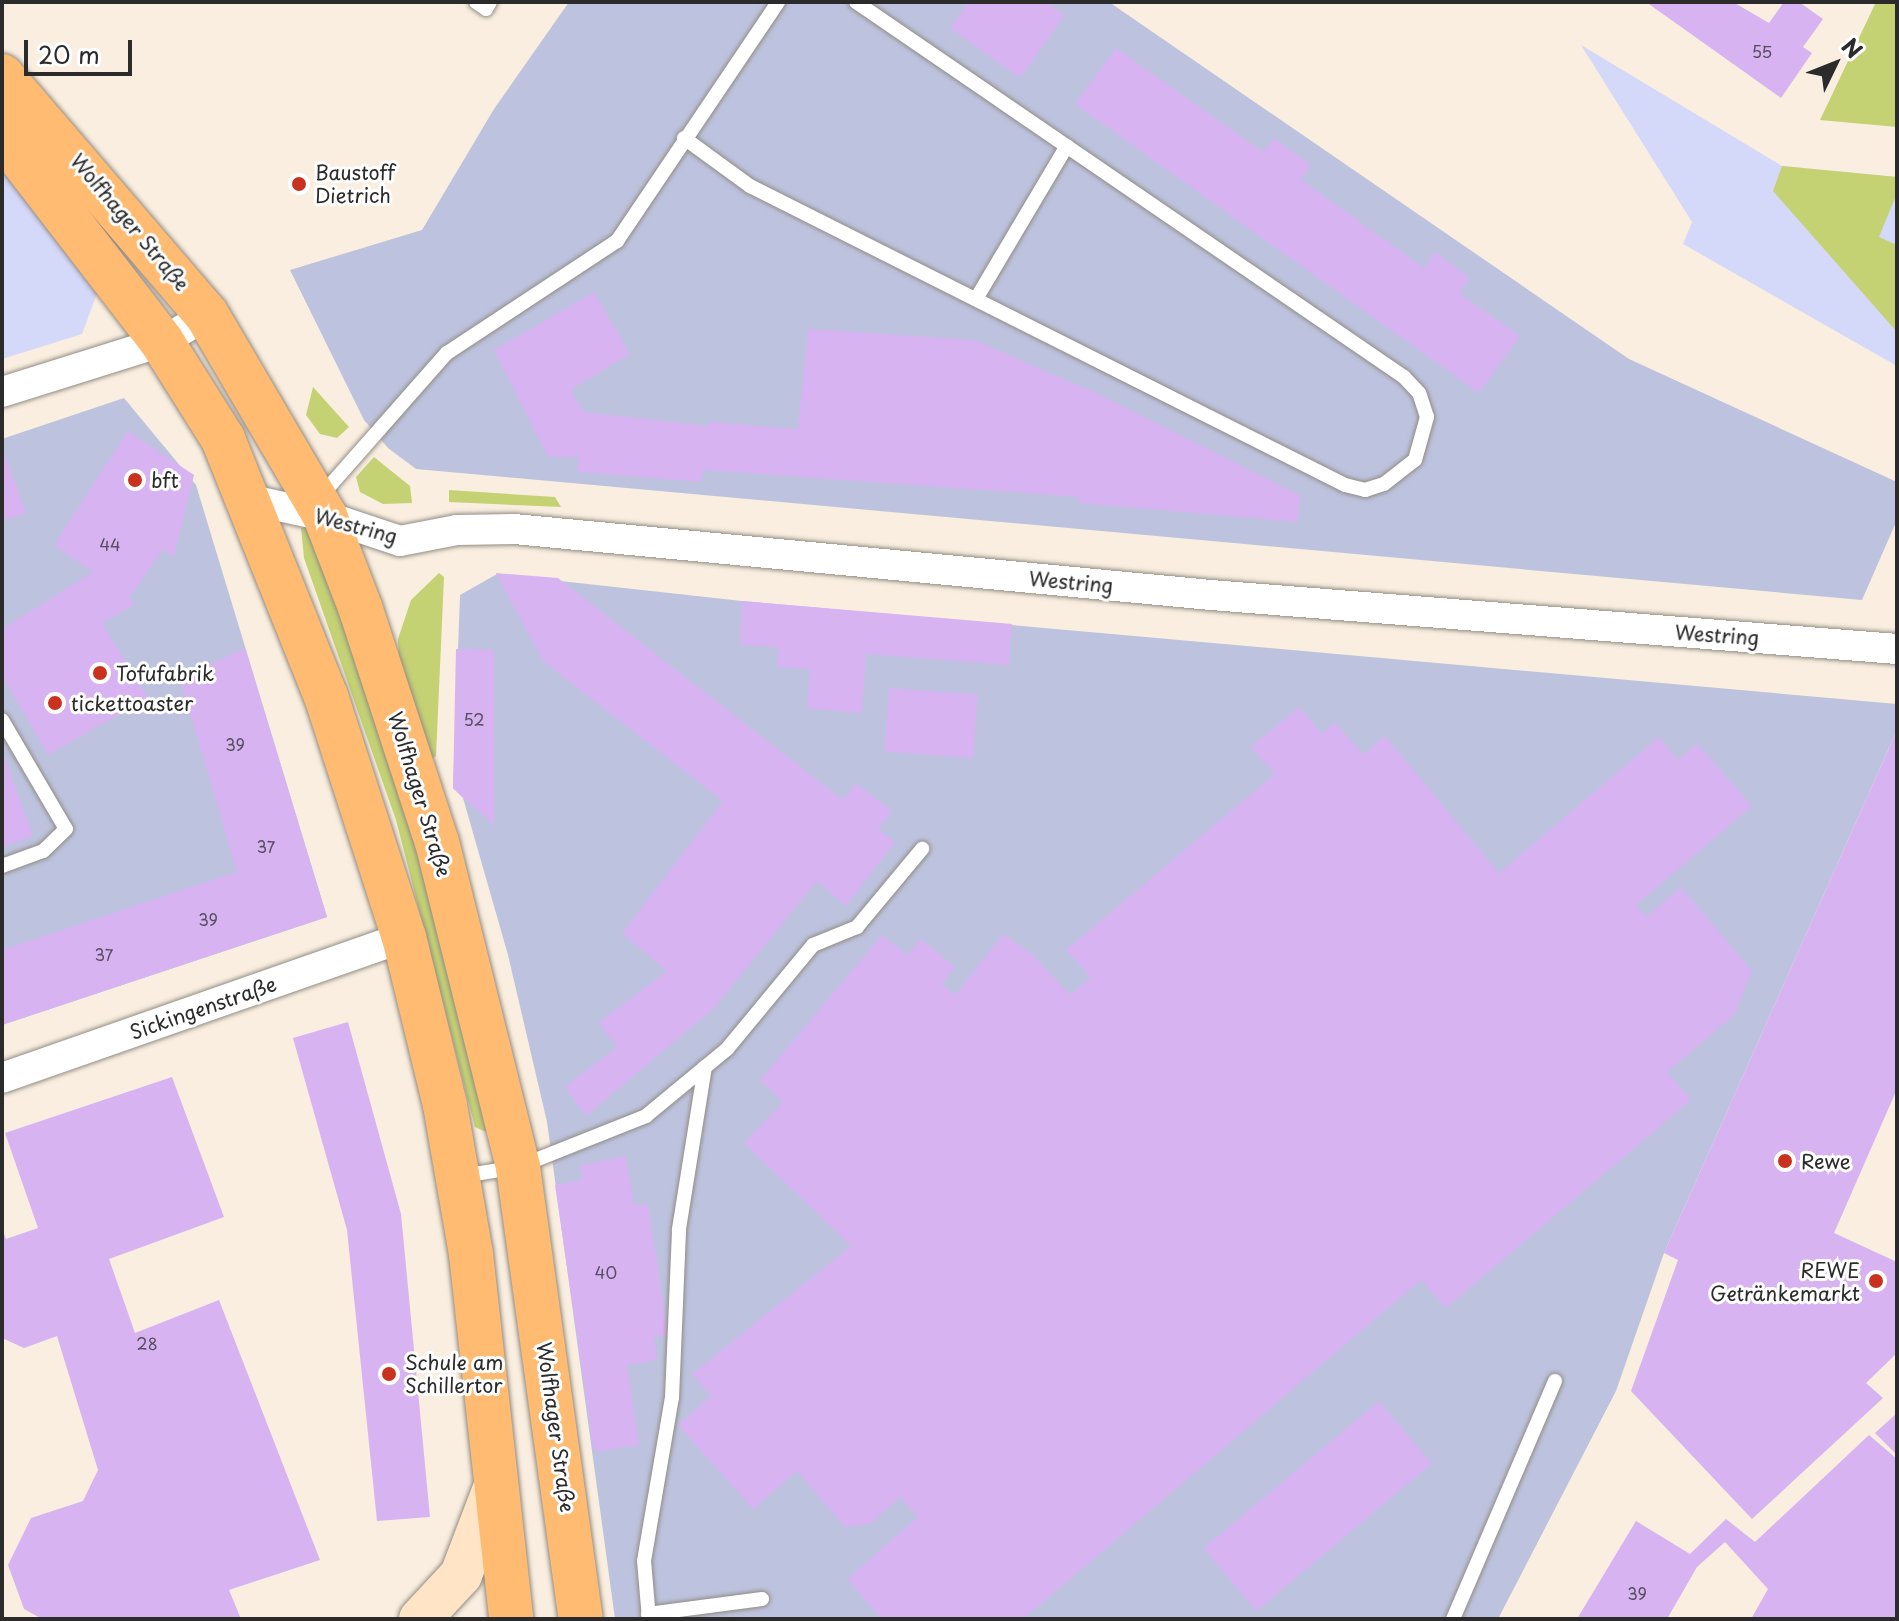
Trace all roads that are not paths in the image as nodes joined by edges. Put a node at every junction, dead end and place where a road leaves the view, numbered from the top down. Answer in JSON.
{"nodes":[{"id":1,"x":476,"y":2,"type":"edge"},
{"id":2,"x":490,"y":2,"type":"edge"},
{"id":3,"x":778,"y":2,"type":"edge"},
{"id":4,"x":856,"y":2,"type":"edge"},
{"id":5,"x":2,"y":76,"type":"edge"},
{"id":6,"x":2,"y":134,"type":"edge"},
{"id":7,"x":684,"y":138,"type":"junction"},
{"id":8,"x":1067,"y":146,"type":"junction"},
{"id":9,"x":976,"y":299,"type":"junction"},
{"id":10,"x":207,"y":315,"type":"junction"},
{"id":11,"x":162,"y":342,"type":"junction"},
{"id":12,"x":2,"y":392,"type":"edge"},
{"id":13,"x":251,"y":500,"type":"junction"},
{"id":14,"x":321,"y":509,"type":"junction"},
{"id":15,"x":1897,"y":649,"type":"edge"},
{"id":16,"x":2,"y":720,"type":"edge"},
{"id":17,"x":922,"y":849,"type":"dead end"},
{"id":18,"x":2,"y":866,"type":"edge"},
{"id":19,"x":404,"y":937,"type":"junction"},
{"id":20,"x":705,"y":1067,"type":"junction"},
{"id":21,"x":2,"y":1078,"type":"edge"},
{"id":22,"x":518,"y":1167,"type":"junction"},
{"id":23,"x":457,"y":1177,"type":"junction"},
{"id":24,"x":1555,"y":1381,"type":"dead end"},
{"id":25,"x":496,"y":1483,"type":"junction"},
{"id":26,"x":762,"y":1599,"type":"dead end"},
{"id":27,"x":579,"y":1616,"type":"edge"},
{"id":28,"x":648,"y":1616,"type":"edge"},
{"id":29,"x":420,"y":1619,"type":"edge"},
{"id":30,"x":511,"y":1619,"type":"edge"},
{"id":31,"x":1453,"y":1619,"type":"edge"}],
"edges":[{"from":1,"to":2,"type":"lane"},
{"from":3,"to":7,"type":"lane"},
{"from":4,"to":8,"type":"lane"},
{"from":5,"to":10,"type":"main road","name":"Wolfhager Straße"},
{"from":6,"to":11,"type":"main road","name":"Wolfhager Straße"},
{"from":7,"to":9,"type":"lane"},
{"from":7,"to":14,"type":"lane"},
{"from":8,"to":9,"type":"lane"},
{"from":8,"to":9,"type":"lane"},
{"from":10,"to":11,"type":"street"},
{"from":10,"to":14,"type":"main road","name":"Wolfhager Straße"},
{"from":11,"to":12,"type":"street"},
{"from":11,"to":13,"type":"main road","name":"Wolfhager Straße"},
{"from":13,"to":14,"type":"street","name":"Westring"},
{"from":13,"to":19,"type":"main road","name":"Wolfhager Straße"},
{"from":14,"to":15,"type":"street","name":"Westring"},
{"from":14,"to":22,"type":"main road","name":"Wolfhager Straße"},
{"from":16,"to":18,"type":"lane"},
{"from":17,"to":20,"type":"lane"},
{"from":19,"to":21,"type":"street","name":"Sickingenstraße"},
{"from":19,"to":23,"type":"main road","name":"Wolfhager Straße"},
{"from":20,"to":22,"type":"lane"},
{"from":20,"to":28,"type":"lane"},
{"from":22,"to":23,"type":"lane"},
{"from":22,"to":27,"type":"main road","name":"Wolfhager Straße"},
{"from":23,"to":25,"type":"main road","name":"Wolfhager Straße"},
{"from":24,"to":31,"type":"lane"},
{"from":25,"to":29,"type":"main road"},
{"from":25,"to":30,"type":"main road","name":"Wolfhager Straße"},
{"from":26,"to":28,"type":"lane"}]}
